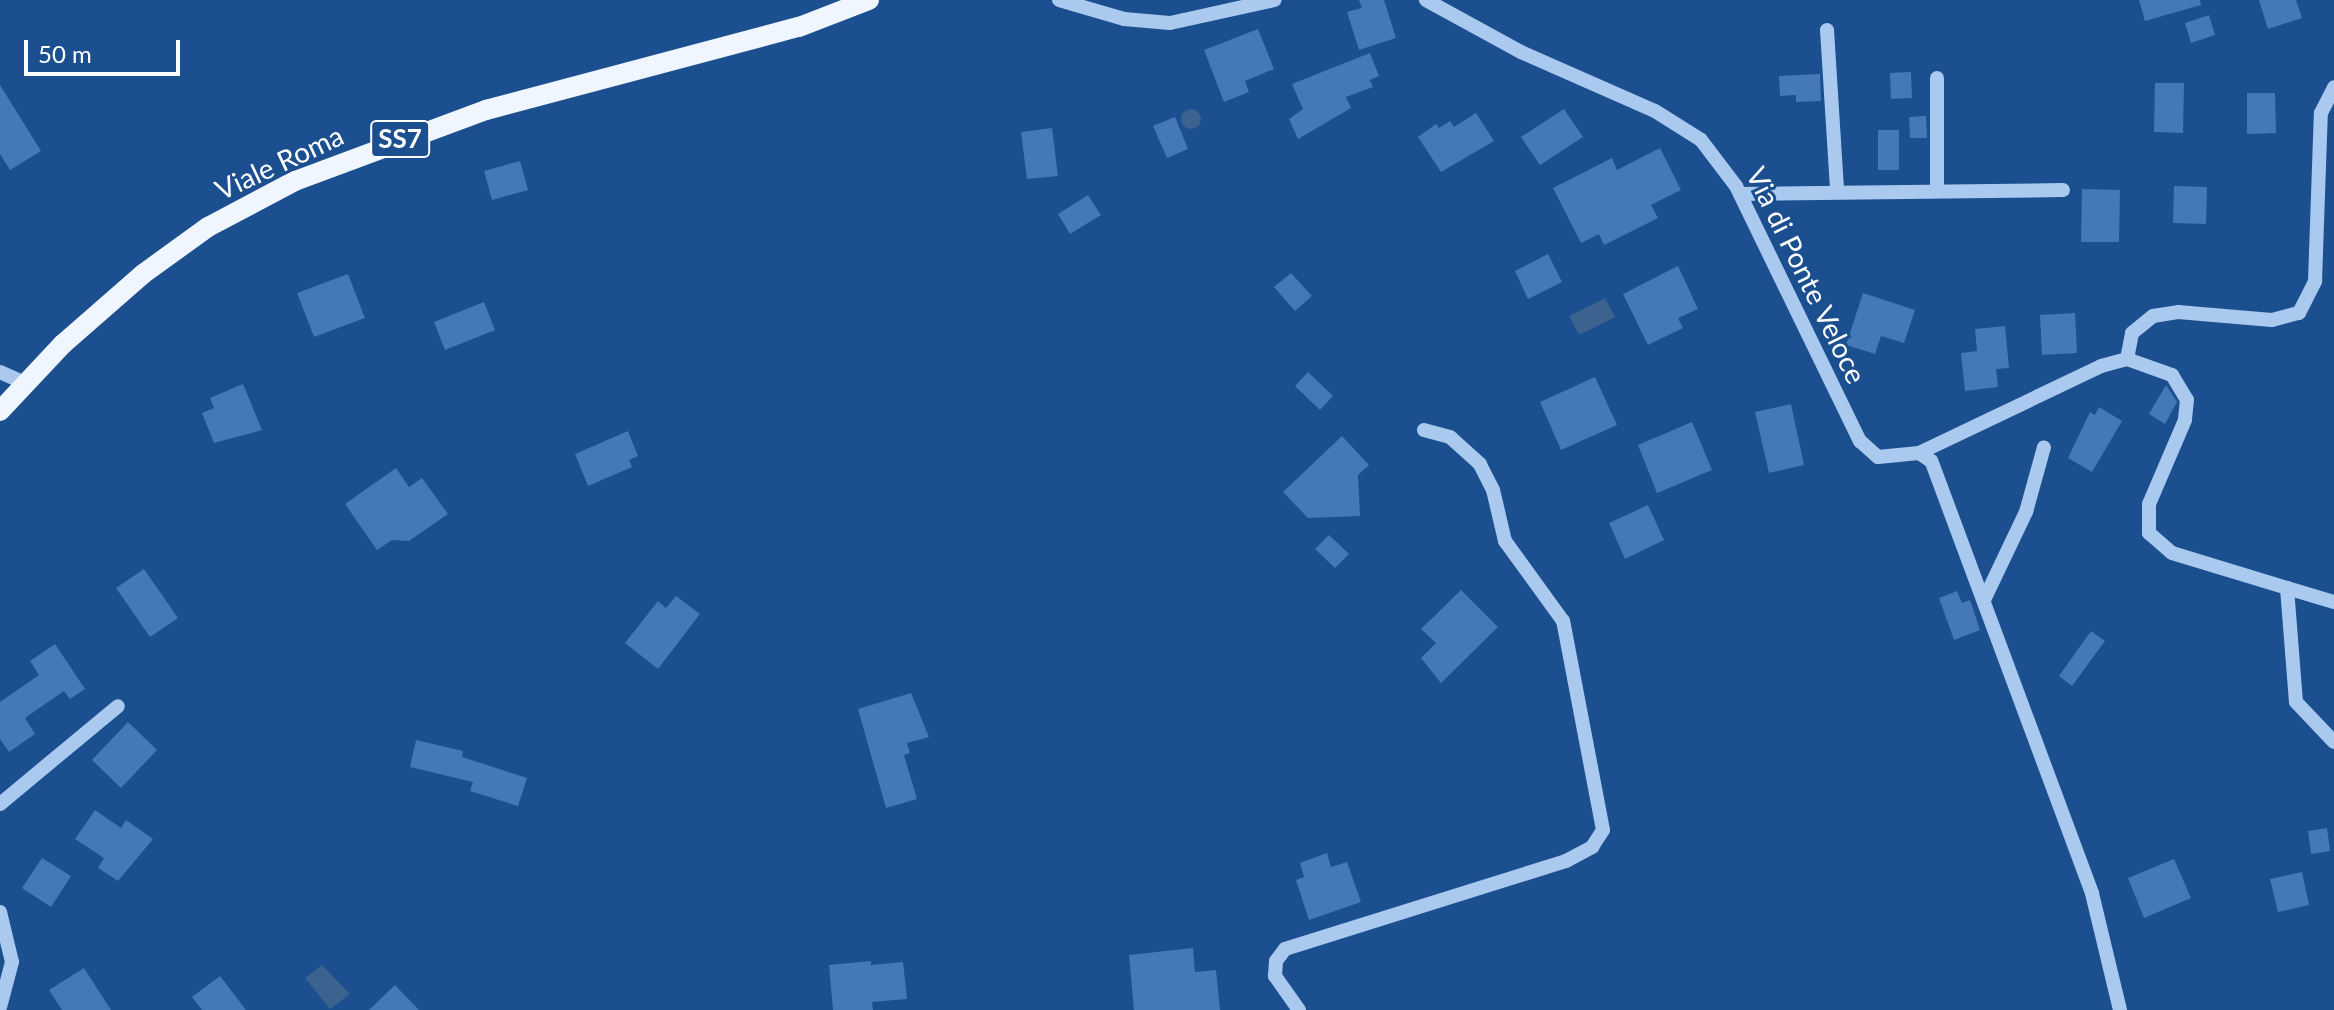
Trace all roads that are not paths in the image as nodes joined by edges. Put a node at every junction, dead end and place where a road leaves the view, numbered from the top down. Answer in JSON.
{"nodes":[{"id":1,"x":869,"y":0,"type":"edge"},
{"id":2,"x":1059,"y":0,"type":"edge"},
{"id":3,"x":1275,"y":0,"type":"edge"},
{"id":4,"x":1426,"y":0,"type":"edge"},
{"id":5,"x":1827,"y":30,"type":"dead end"},
{"id":6,"x":1937,"y":78,"type":"dead end"},
{"id":7,"x":2334,"y":87,"type":"edge"},
{"id":8,"x":1937,"y":188,"type":"junction"},
{"id":9,"x":1837,"y":190,"type":"junction"},
{"id":10,"x":2063,"y":190,"type":"dead end"},
{"id":11,"x":1740,"y":194,"type":"junction"},
{"id":12,"x":2127,"y":359,"type":"junction"},
{"id":13,"x":0,"y":372,"type":"edge"},
{"id":14,"x":25,"y":383,"type":"junction"},
{"id":15,"x":0,"y":411,"type":"edge"},
{"id":16,"x":1424,"y":430,"type":"dead end"},
{"id":17,"x":2044,"y":447,"type":"dead end"},
{"id":18,"x":1925,"y":457,"type":"junction"},
{"id":19,"x":2287,"y":588,"type":"junction"},
{"id":20,"x":1984,"y":600,"type":"junction"},
{"id":21,"x":2334,"y":602,"type":"edge"},
{"id":22,"x":118,"y":706,"type":"dead end"},
{"id":23,"x":2334,"y":742,"type":"edge"},
{"id":24,"x":0,"y":804,"type":"edge"},
{"id":25,"x":0,"y":912,"type":"edge"},
{"id":26,"x":0,"y":1007,"type":"edge"},
{"id":27,"x":1299,"y":1010,"type":"edge"},
{"id":28,"x":2120,"y":1010,"type":"edge"}],
"edges":[{"from":1,"to":14,"type":"main road","name":"Viale Roma","number":"SS7"},
{"from":2,"to":3,"type":"street"},
{"from":4,"to":11,"type":"street","name":"Via di Ponte Veloce"},
{"from":5,"to":9,"type":"street"},
{"from":6,"to":8,"type":"street"},
{"from":7,"to":12,"type":"street"},
{"from":8,"to":9,"type":"street"},
{"from":8,"to":10,"type":"street"},
{"from":9,"to":11,"type":"street"},
{"from":11,"to":18,"type":"street","name":"Via di Ponte Veloce"},
{"from":12,"to":18,"type":"street"},
{"from":12,"to":19,"type":"street"},
{"from":13,"to":14,"type":"street"},
{"from":14,"to":15,"type":"main road","name":"Viale Roma","number":"SS7"},
{"from":16,"to":27,"type":"street"},
{"from":17,"to":20,"type":"street"},
{"from":18,"to":20,"type":"street"},
{"from":19,"to":21,"type":"street"},
{"from":19,"to":23,"type":"street"},
{"from":20,"to":28,"type":"street"},
{"from":22,"to":24,"type":"street"},
{"from":25,"to":26,"type":"street"}]}
